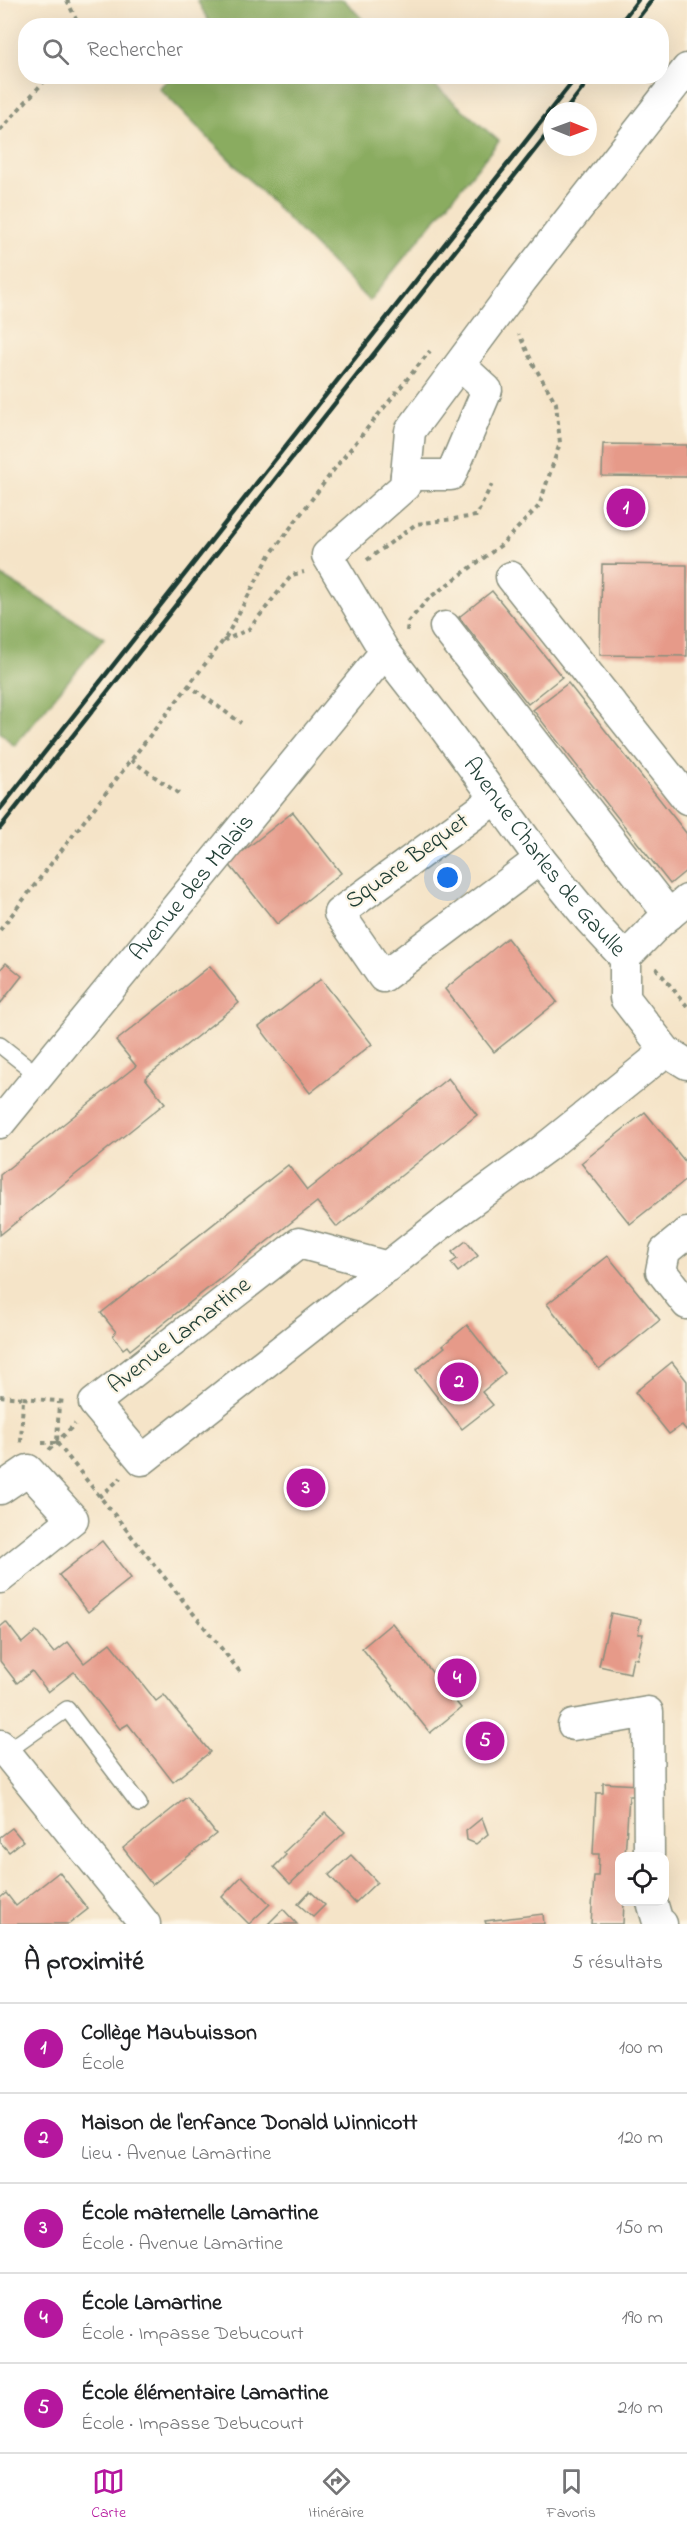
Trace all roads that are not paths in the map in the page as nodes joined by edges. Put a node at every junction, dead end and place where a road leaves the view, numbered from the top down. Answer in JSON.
{"nodes":[{"id":1,"x":687,"y":69,"type":"edge"},
{"id":2,"x":460,"y":365,"type":"junction"},
{"id":3,"x":406,"y":475,"type":"junction"},
{"id":4,"x":511,"y":578,"type":"dead end"},
{"id":5,"x":446,"y":627,"type":"dead end"},
{"id":6,"x":385,"y":652,"type":"junction"},
{"id":7,"x":495,"y":798,"type":"junction"},
{"id":8,"x":687,"y":799,"type":"edge"},
{"id":9,"x":540,"y":859,"type":"junction"},
{"id":10,"x":678,"y":908,"type":"edge"},
{"id":11,"x":632,"y":951,"type":"junction"},
{"id":12,"x":0,"y":1045,"type":"edge"},
{"id":13,"x":677,"y":1057,"type":"edge"},
{"id":14,"x":38,"y":1075,"type":"junction"},
{"id":15,"x":0,"y":1123,"type":"edge"},
{"id":16,"x":687,"y":1233,"type":"edge"},
{"id":17,"x":388,"y":1267,"type":"junction"},
{"id":18,"x":687,"y":1304,"type":"edge"},
{"id":19,"x":0,"y":1490,"type":"edge"},
{"id":20,"x":0,"y":1578,"type":"edge"},
{"id":21,"x":573,"y":1725,"type":"dead end"},
{"id":22,"x":3,"y":1748,"type":"edge"},
{"id":23,"x":139,"y":1804,"type":"dead end"},
{"id":24,"x":649,"y":1852,"type":"edge"},
{"id":25,"x":653,"y":1906,"type":"edge"},
{"id":26,"x":130,"y":1919,"type":"edge"},
{"id":27,"x":662,"y":1924,"type":"edge"}],
"edges":[{"from":1,"to":2,"type":"street"},
{"from":2,"to":3,"type":"street"},
{"from":2,"to":3,"type":"street"},
{"from":3,"to":6,"type":"street","name":"Avenue Charles de Gaulle"},
{"from":4,"to":8,"type":"street"},
{"from":5,"to":10,"type":"street"},
{"from":6,"to":7,"type":"street","name":"Avenue Charles de Gaulle"},
{"from":6,"to":14,"type":"street","name":"Avenue des Malais"},
{"from":7,"to":9,"type":"street","name":"Avenue Charles de Gaulle"},
{"from":7,"to":9,"type":"street","name":"Square Bequet"},
{"from":9,"to":11,"type":"street","name":"Avenue Charles de Gaulle"},
{"from":10,"to":11,"type":"street"},
{"from":11,"to":13,"type":"street","name":"Avenue Charles de Gaulle"},
{"from":12,"to":14,"type":"lane"},
{"from":13,"to":17,"type":"street"},
{"from":14,"to":15,"type":"street","name":"Avenue des Malais"},
{"from":16,"to":18,"type":"street"},
{"from":17,"to":17,"type":"street","name":"Avenue Lamartine"},
{"from":19,"to":20,"type":"street"},
{"from":21,"to":24,"type":"street"},
{"from":22,"to":23,"type":"lane"},
{"from":22,"to":26,"type":"street"},
{"from":25,"to":27,"type":"street"}]}
